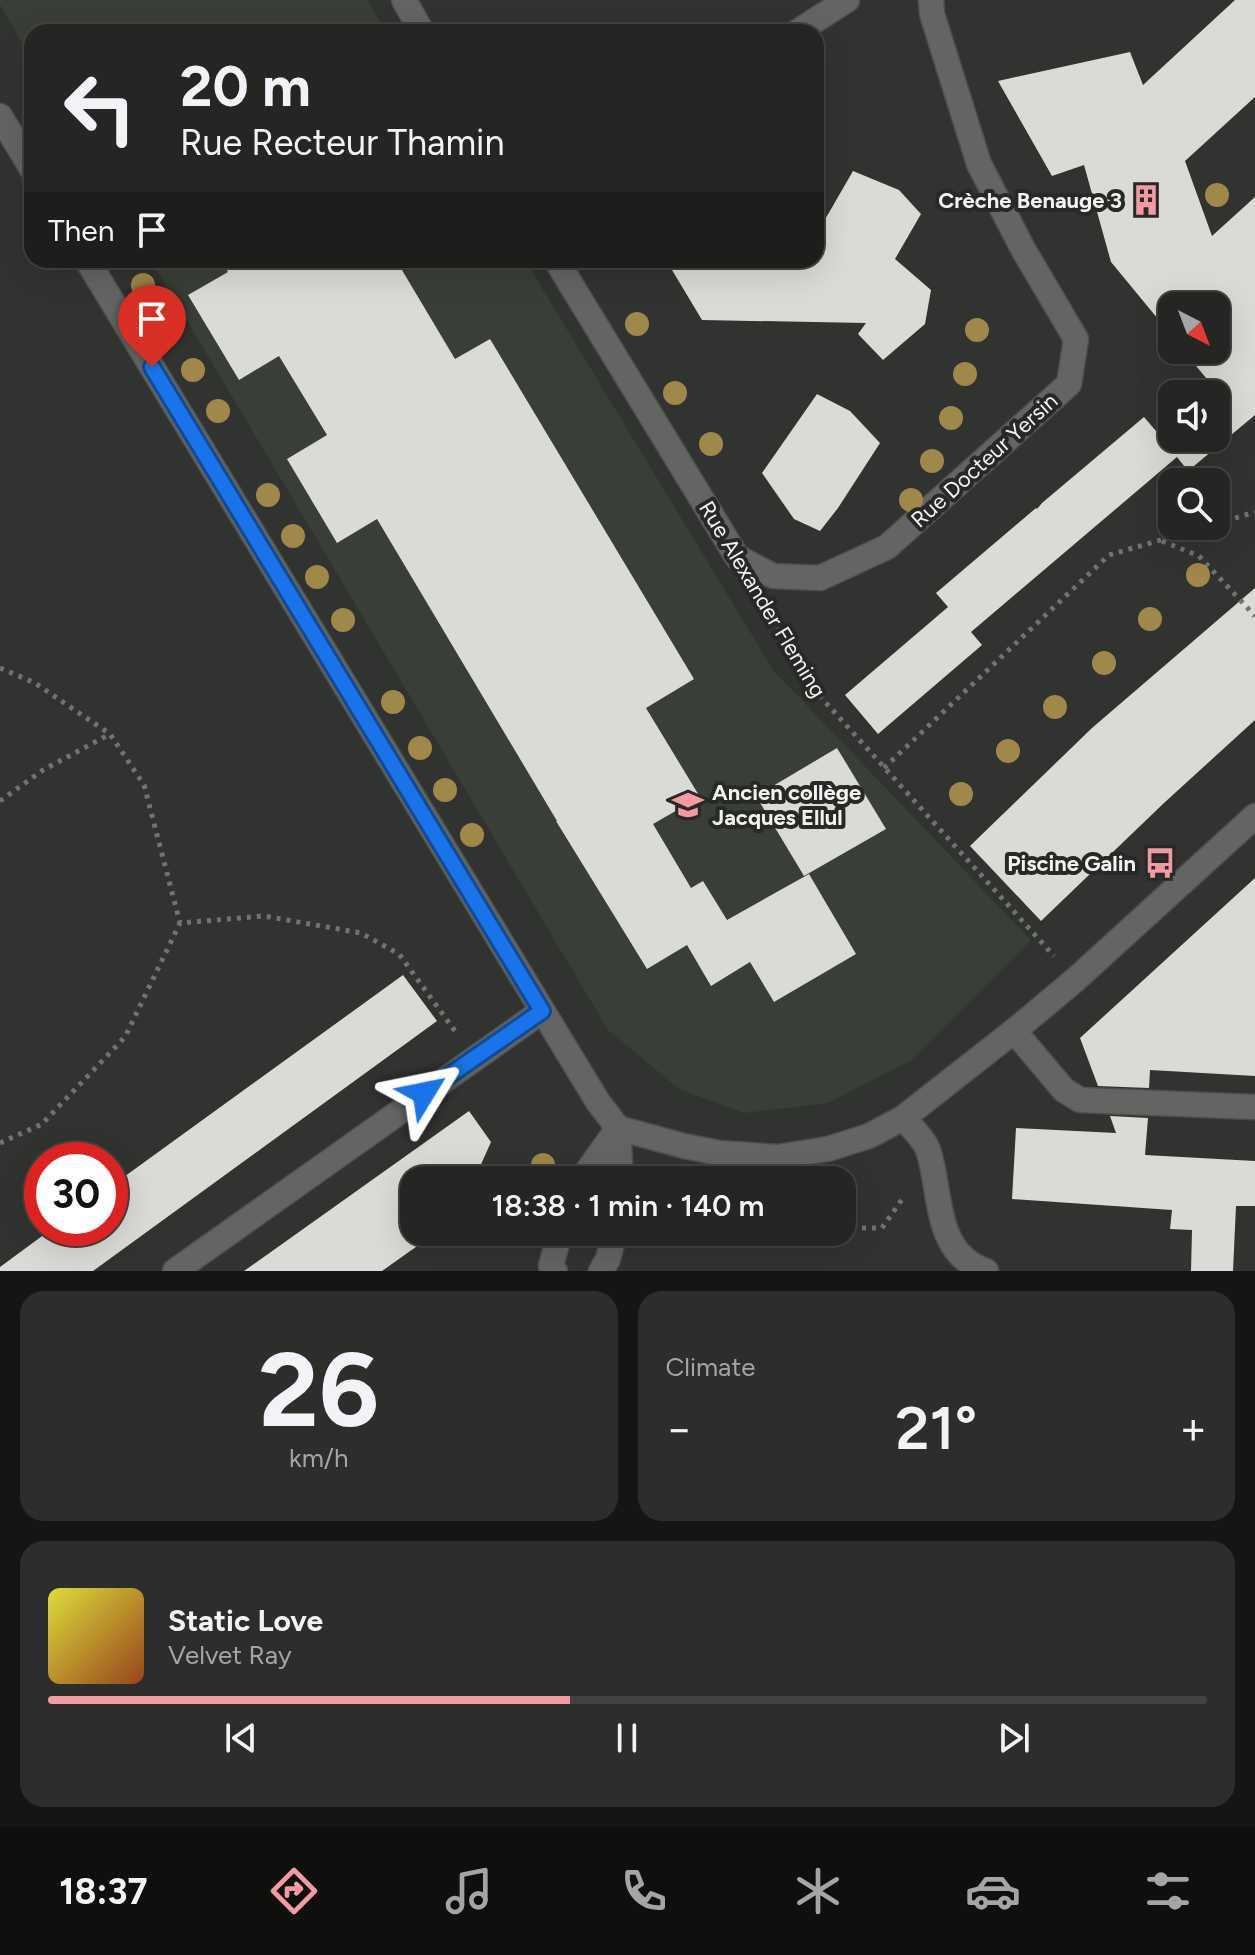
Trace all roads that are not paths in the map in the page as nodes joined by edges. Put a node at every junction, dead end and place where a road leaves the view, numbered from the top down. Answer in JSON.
{"nodes":[{"id":1,"x":404,"y":0,"type":"edge"},
{"id":2,"x":847,"y":0,"type":"edge"},
{"id":3,"x":931,"y":0,"type":"edge"},
{"id":4,"x":418,"y":24,"type":"edge"},
{"id":5,"x":810,"y":24,"type":"edge"},
{"id":6,"x":0,"y":116,"type":"edge"},
{"id":7,"x":24,"y":156,"type":"edge"},
{"id":8,"x":92,"y":268,"type":"edge"},
{"id":9,"x":561,"y":268,"type":"edge"},
{"id":10,"x":737,"y":557,"type":"joint"},
{"id":11,"x":1255,"y":816,"type":"edge"},
{"id":12,"x":542,"y":1011,"type":"junction"},
{"id":13,"x":1014,"y":1031,"type":"junction"},
{"id":14,"x":1255,"y":1107,"type":"edge"},
{"id":15,"x":903,"y":1118,"type":"junction"},
{"id":16,"x":618,"y":1128,"type":"junction"},
{"id":17,"x":591,"y":1166,"type":"edge"},
{"id":18,"x":620,"y":1166,"type":"edge"},
{"id":19,"x":556,"y":1246,"type":"edge"},
{"id":20,"x":611,"y":1246,"type":"edge"},
{"id":21,"x":175,"y":1271,"type":"edge"},
{"id":22,"x":555,"y":1271,"type":"edge"},
{"id":23,"x":601,"y":1271,"type":"edge"},
{"id":24,"x":986,"y":1271,"type":"edge"}],
"edges":[{"from":1,"to":4,"type":"street"},
{"from":2,"to":5,"type":"street"},
{"from":3,"to":10,"type":"street","name":"Rue Docteur Yersin"},
{"from":6,"to":7,"type":"street"},
{"from":8,"to":12,"type":"street"},
{"from":9,"to":10,"type":"street","name":"Rue Alexander Fleming"},
{"from":11,"to":13,"type":"street"},
{"from":12,"to":16,"type":"street"},
{"from":12,"to":21,"type":"street"},
{"from":13,"to":14,"type":"street"},
{"from":13,"to":15,"type":"street"},
{"from":15,"to":16,"type":"street"},
{"from":15,"to":24,"type":"street"},
{"from":16,"to":17,"type":"street"},
{"from":16,"to":18,"type":"street"},
{"from":19,"to":22,"type":"street"},
{"from":20,"to":23,"type":"street"}]}
